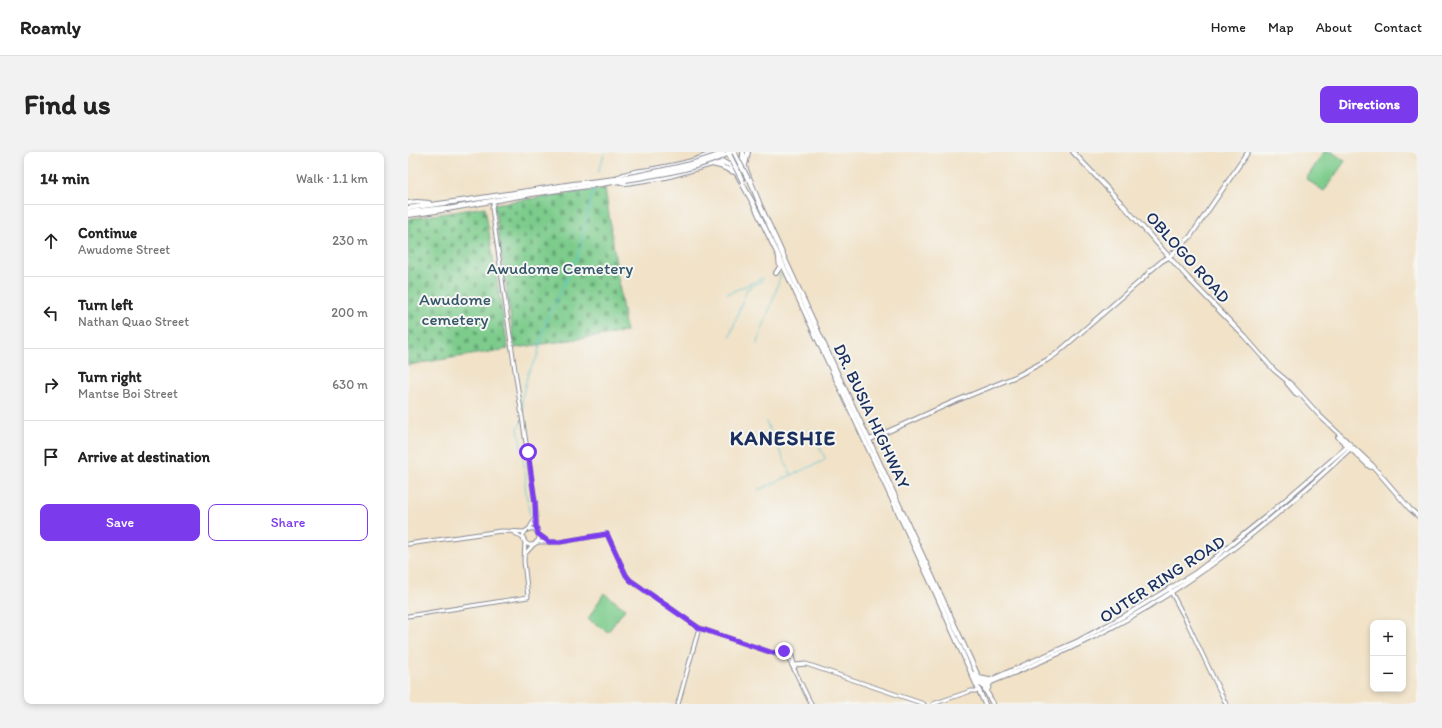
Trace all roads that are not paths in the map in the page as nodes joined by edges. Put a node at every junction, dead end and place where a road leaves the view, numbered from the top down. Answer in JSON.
{"nodes":[{"id":1,"x":732,"y":152,"type":"edge"},
{"id":2,"x":743,"y":152,"type":"edge"},
{"id":3,"x":748,"y":152,"type":"edge"},
{"id":4,"x":1073,"y":152,"type":"edge"},
{"id":5,"x":1248,"y":152,"type":"edge"},
{"id":6,"x":722,"y":153,"type":"edge"},
{"id":7,"x":743,"y":158,"type":"junction"},
{"id":8,"x":724,"y":163,"type":"junction"},
{"id":9,"x":712,"y":164,"type":"junction"},
{"id":10,"x":730,"y":165,"type":"junction"},
{"id":11,"x":745,"y":167,"type":"junction"},
{"id":12,"x":736,"y":174,"type":"junction"},
{"id":13,"x":618,"y":180,"type":"junction"},
{"id":14,"x":602,"y":182,"type":"junction"},
{"id":15,"x":494,"y":200,"type":"junction"},
{"id":16,"x":758,"y":201,"type":"junction"},
{"id":17,"x":487,"y":202,"type":"junction"},
{"id":18,"x":408,"y":203,"type":"edge"},
{"id":19,"x":753,"y":203,"type":"junction"},
{"id":20,"x":435,"y":204,"type":"junction"},
{"id":21,"x":454,"y":207,"type":"junction"},
{"id":22,"x":408,"y":208,"type":"edge"},
{"id":23,"x":492,"y":208,"type":"junction"},
{"id":24,"x":408,"y":212,"type":"edge"},
{"id":25,"x":408,"y":215,"type":"edge"},
{"id":26,"x":777,"y":253,"type":"junction"},
{"id":27,"x":1169,"y":257,"type":"junction"},
{"id":28,"x":776,"y":274,"type":"dead end"},
{"id":29,"x":869,"y":440,"type":"junction"},
{"id":30,"x":1350,"y":447,"type":"junction"},
{"id":31,"x":1418,"y":516,"type":"edge"},
{"id":32,"x":535,"y":519,"type":"junction"},
{"id":33,"x":526,"y":530,"type":"junction"},
{"id":34,"x":512,"y":531,"type":"junction"},
{"id":35,"x":537,"y":533,"type":"junction"},
{"id":36,"x":524,"y":540,"type":"junction"},
{"id":37,"x":549,"y":542,"type":"junction"},
{"id":38,"x":535,"y":543,"type":"junction"},
{"id":39,"x":408,"y":544,"type":"edge"},
{"id":40,"x":525,"y":554,"type":"junction"},
{"id":41,"x":1170,"y":590,"type":"junction"},
{"id":42,"x":408,"y":616,"type":"edge"},
{"id":43,"x":699,"y":628,"type":"junction"},
{"id":44,"x":784,"y":651,"type":"junction"},
{"id":45,"x":773,"y":653,"type":"junction"},
{"id":46,"x":792,"y":655,"type":"junction"},
{"id":47,"x":786,"y":658,"type":"junction"},
{"id":48,"x":795,"y":665,"type":"junction"},
{"id":49,"x":796,"y":673,"type":"junction"},
{"id":50,"x":979,"y":678,"type":"junction"},
{"id":51,"x":989,"y":682,"type":"junction"},
{"id":52,"x":981,"y":685,"type":"junction"},
{"id":53,"x":971,"y":691,"type":"junction"},
{"id":54,"x":978,"y":691,"type":"junction"},
{"id":55,"x":988,"y":695,"type":"junction"},
{"id":56,"x":993,"y":703,"type":"edge"},
{"id":57,"x":678,"y":704,"type":"edge"},
{"id":58,"x":811,"y":704,"type":"edge"},
{"id":59,"x":924,"y":704,"type":"edge"},
{"id":60,"x":933,"y":704,"type":"edge"},
{"id":61,"x":985,"y":704,"type":"edge"},
{"id":62,"x":1226,"y":704,"type":"edge"}],
"edges":[{"from":1,"to":6,"type":"main road","bridge":true},
{"from":1,"to":16,"type":"main road","bridge":true},
{"from":2,"to":7,"type":"main road"},
{"from":3,"to":11,"type":"main road"},
{"from":4,"to":27,"type":"main road","name":"OBLOGO ROAD"},
{"from":5,"to":27,"type":"main road"},
{"from":6,"to":8,"type":"main road"},
{"from":6,"to":13,"type":"main road"},
{"from":6,"to":13,"type":"main road","bridge":true},
{"from":6,"to":19,"type":"main road","bridge":true},
{"from":7,"to":10,"type":"main road"},
{"from":7,"to":11,"type":"main road"},
{"from":8,"to":9,"type":"main road"},
{"from":8,"to":10,"type":"main road"},
{"from":9,"to":12,"type":"main road"},
{"from":9,"to":13,"type":"main road"},
{"from":10,"to":12,"type":"main road","name":"DR. BUSIA HIGHWAY"},
{"from":11,"to":16,"type":"main road"},
{"from":12,"to":19,"type":"main road","name":"DR. BUSIA HIGHWAY"},
{"from":13,"to":14,"type":"main road"},
{"from":14,"to":15,"type":"main road"},
{"from":14,"to":20,"type":"main road"},
{"from":15,"to":17,"type":"main road"},
{"from":15,"to":23,"type":"street"},
{"from":16,"to":29,"type":"main road","name":"DR. BUSIA HIGHWAY"},
{"from":17,"to":21,"type":"main road"},
{"from":17,"to":23,"type":"street"},
{"from":18,"to":20,"type":"main road"},
{"from":19,"to":26,"type":"main road","name":"DR. BUSIA HIGHWAY"},
{"from":20,"to":22,"type":"main road"},
{"from":21,"to":24,"type":"main road"},
{"from":21,"to":25,"type":"main road"},
{"from":23,"to":32,"type":"street"},
{"from":26,"to":28,"type":"main road"},
{"from":26,"to":52,"type":"main road","name":"DR. BUSIA HIGHWAY"},
{"from":27,"to":29,"type":"main road"},
{"from":27,"to":30,"type":"main road","name":"OBLOGO ROAD"},
{"from":29,"to":50,"type":"main road","name":"DR. BUSIA HIGHWAY"},
{"from":30,"to":31,"type":"main road","name":"OBLOGO ROAD"},
{"from":30,"to":41,"type":"main road","name":"OUTER RING ROAD"},
{"from":32,"to":33,"type":"street"},
{"from":32,"to":35,"type":"street"},
{"from":33,"to":34,"type":"street"},
{"from":33,"to":35,"type":"street"},
{"from":33,"to":36,"type":"street"},
{"from":34,"to":36,"type":"street"},
{"from":34,"to":39,"type":"street"},
{"from":35,"to":37,"type":"street"},
{"from":35,"to":38,"type":"street"},
{"from":36,"to":38,"type":"street"},
{"from":36,"to":40,"type":"street"},
{"from":37,"to":38,"type":"street"},
{"from":37,"to":43,"type":"street"},
{"from":38,"to":40,"type":"street"},
{"from":40,"to":42,"type":"street"},
{"from":41,"to":51,"type":"main road","name":"OUTER RING ROAD"},
{"from":41,"to":62,"type":"street"},
{"from":43,"to":45,"type":"street"},
{"from":43,"to":57,"type":"street"},
{"from":44,"to":45,"type":"street"},
{"from":44,"to":46,"type":"street"},
{"from":44,"to":47,"type":"street"},
{"from":45,"to":47,"type":"street"},
{"from":46,"to":47,"type":"street"},
{"from":46,"to":48,"type":"street"},
{"from":47,"to":49,"type":"street"},
{"from":48,"to":49,"type":"street"},
{"from":48,"to":59,"type":"street"},
{"from":49,"to":58,"type":"street"},
{"from":50,"to":51,"type":"main road"},
{"from":50,"to":52,"type":"main road","name":"DR. BUSIA HIGHWAY"},
{"from":51,"to":52,"type":"main road","name":"OUTER RING ROAD"},
{"from":51,"to":55,"type":"main road"},
{"from":52,"to":53,"type":"street"},
{"from":52,"to":54,"type":"main road","name":"DR. BUSIA HIGHWAY"},
{"from":52,"to":55,"type":"main road","name":"DR. BUSIA HIGHWAY"},
{"from":53,"to":54,"type":"street"},
{"from":53,"to":60,"type":"street"},
{"from":54,"to":56,"type":"main road"},
{"from":54,"to":61,"type":"main road","name":"DR. BUSIA HIGHWAY"},
{"from":55,"to":56,"type":"main road","name":"DR. BUSIA HIGHWAY"}]}
